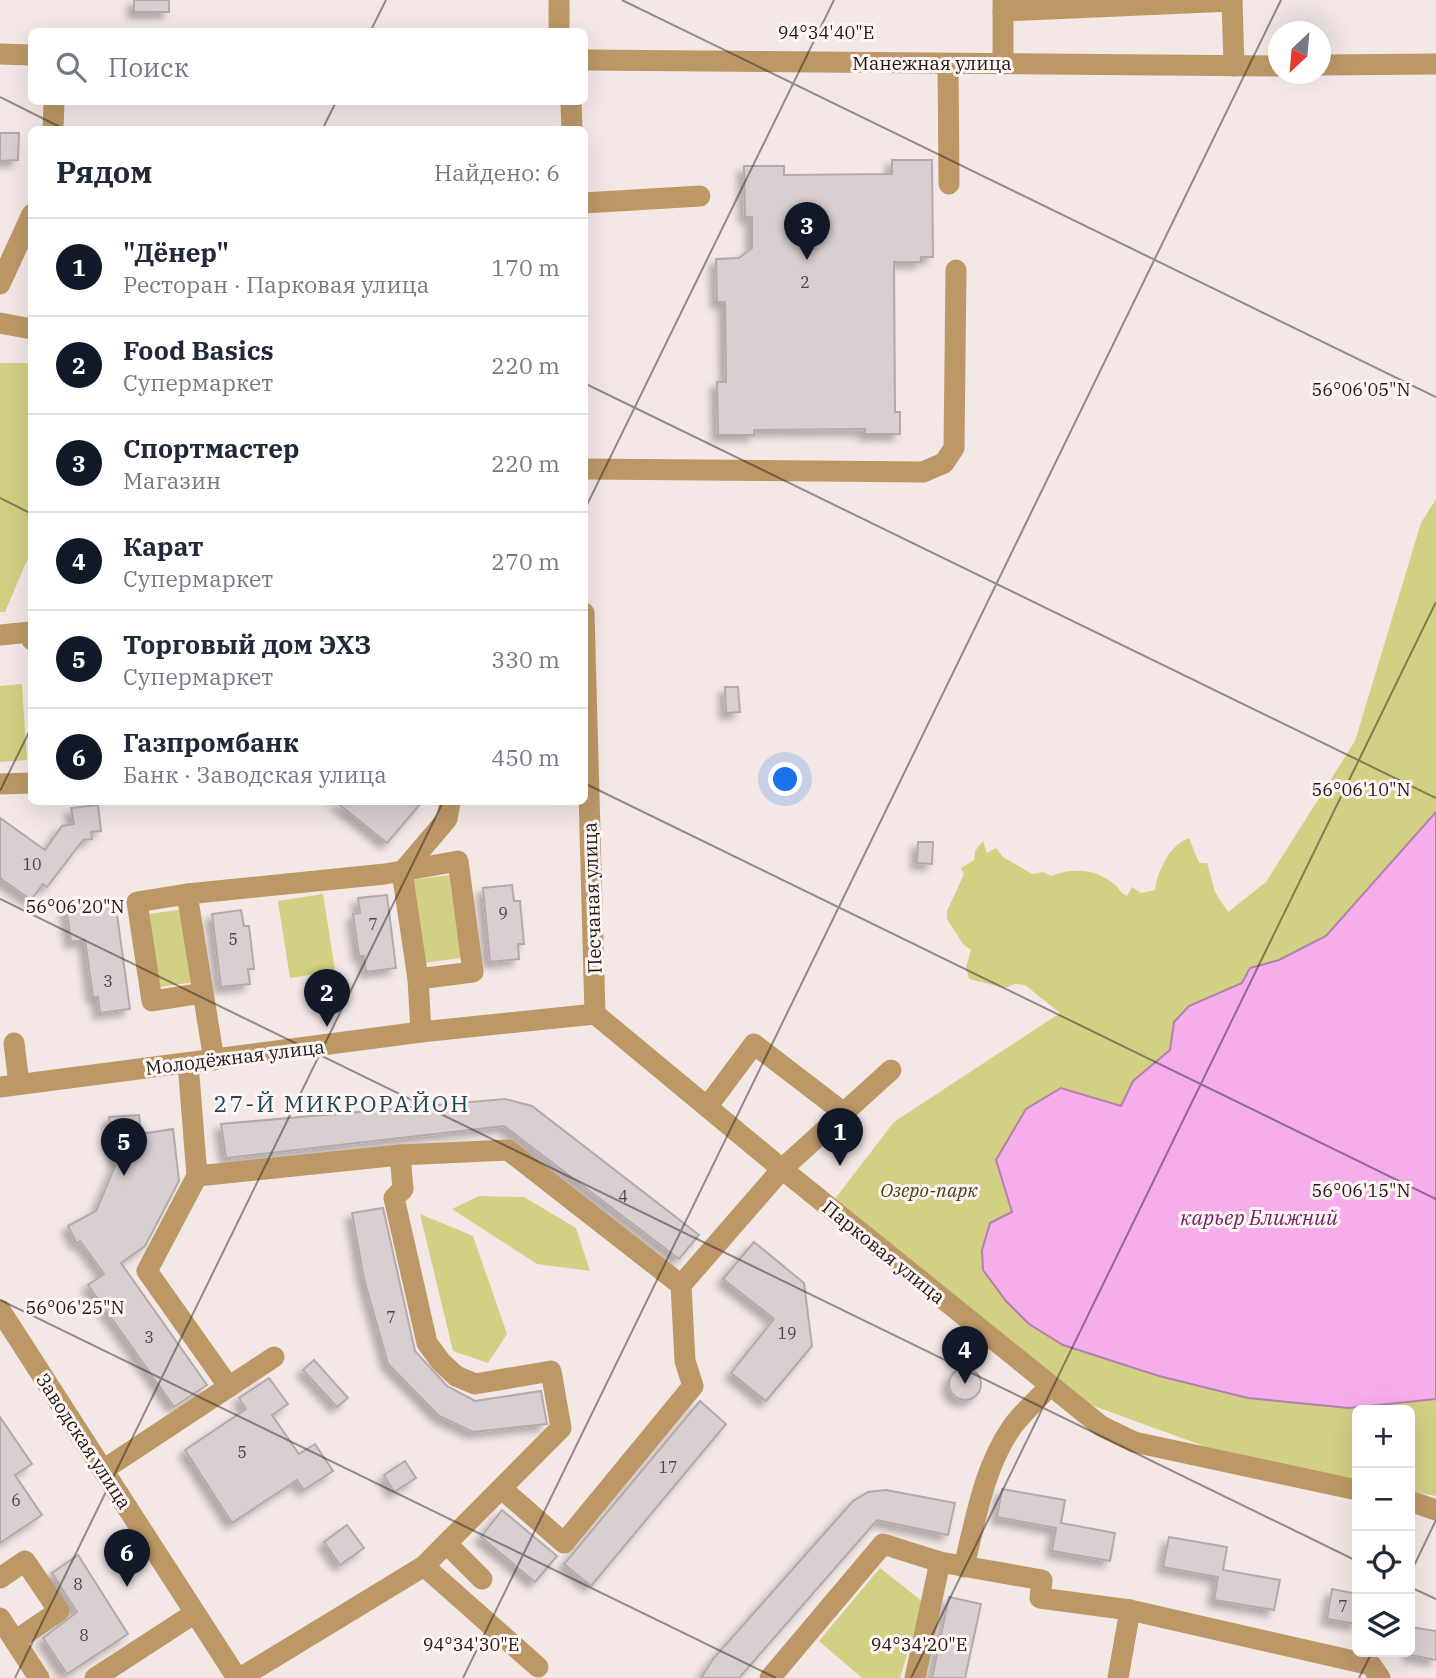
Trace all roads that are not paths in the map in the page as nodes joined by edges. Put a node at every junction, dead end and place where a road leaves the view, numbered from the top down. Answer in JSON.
{"nodes":[{"id":1,"x":559,"y":0,"type":"edge"},
{"id":2,"x":1003,"y":5,"type":"edge"},
{"id":3,"x":559,"y":28,"type":"edge"},
{"id":4,"x":0,"y":54,"type":"edge"},
{"id":5,"x":28,"y":54,"type":"edge"},
{"id":6,"x":588,"y":60,"type":"edge"},
{"id":7,"x":948,"y":64,"type":"junction"},
{"id":8,"x":1003,"y":64,"type":"junction"},
{"id":9,"x":1436,"y":64,"type":"edge"},
{"id":10,"x":1331,"y":65,"type":"edge"},
{"id":11,"x":1234,"y":66,"type":"junction"},
{"id":12,"x":1268,"y":66,"type":"edge"},
{"id":13,"x":54,"y":105,"type":"edge"},
{"id":14,"x":571,"y":105,"type":"edge"},
{"id":15,"x":53,"y":126,"type":"edge"},
{"id":16,"x":572,"y":126,"type":"edge"},
{"id":17,"x":949,"y":184,"type":"dead end"},
{"id":18,"x":700,"y":196,"type":"dead end"},
{"id":19,"x":588,"y":204,"type":"edge"},
{"id":20,"x":28,"y":223,"type":"edge"},
{"id":21,"x":956,"y":270,"type":"dead end"},
{"id":22,"x":0,"y":284,"type":"edge"},
{"id":23,"x":0,"y":323,"type":"edge"},
{"id":24,"x":28,"y":328,"type":"edge"},
{"id":25,"x":588,"y":469,"type":"edge"},
{"id":26,"x":28,"y":630,"type":"edge"},
{"id":27,"x":0,"y":635,"type":"edge"},
{"id":28,"x":588,"y":759,"type":"edge"},
{"id":29,"x":28,"y":783,"type":"edge"},
{"id":30,"x":0,"y":784,"type":"edge"},
{"id":31,"x":449,"y":805,"type":"edge"},
{"id":32,"x":402,"y":872,"type":"junction"},
{"id":33,"x":187,"y":894,"type":"junction"},
{"id":34,"x":418,"y":979,"type":"junction"},
{"id":35,"x":203,"y":993,"type":"junction"},
{"id":36,"x":595,"y":1014,"type":"junction"},
{"id":37,"x":421,"y":1032,"type":"junction"},
{"id":38,"x":14,"y":1043,"type":"dead end"},
{"id":39,"x":214,"y":1060,"type":"junction"},
{"id":40,"x":188,"y":1063,"type":"junction"},
{"id":41,"x":891,"y":1070,"type":"dead end"},
{"id":42,"x":9,"y":1085,"type":"edge"},
{"id":43,"x":707,"y":1107,"type":"junction"},
{"id":44,"x":844,"y":1113,"type":"junction"},
{"id":45,"x":400,"y":1155,"type":"junction"},
{"id":46,"x":782,"y":1169,"type":"junction"},
{"id":47,"x":197,"y":1176,"type":"junction"},
{"id":48,"x":681,"y":1285,"type":"junction"},
{"id":49,"x":0,"y":1310,"type":"edge"},
{"id":50,"x":274,"y":1357,"type":"dead end"},
{"id":51,"x":229,"y":1387,"type":"junction"},
{"id":52,"x":1049,"y":1387,"type":"junction"},
{"id":53,"x":103,"y":1470,"type":"junction"},
{"id":54,"x":502,"y":1489,"type":"junction"},
{"id":55,"x":1352,"y":1489,"type":"edge"},
{"id":56,"x":1415,"y":1503,"type":"edge"},
{"id":57,"x":1436,"y":1510,"type":"edge"},
{"id":58,"x":447,"y":1544,"type":"junction"},
{"id":59,"x":940,"y":1562,"type":"junction"},
{"id":60,"x":424,"y":1566,"type":"junction"},
{"id":61,"x":964,"y":1567,"type":"junction"},
{"id":62,"x":0,"y":1578,"type":"edge"},
{"id":63,"x":482,"y":1579,"type":"dead end"},
{"id":64,"x":1130,"y":1610,"type":"junction"},
{"id":65,"x":195,"y":1613,"type":"junction"},
{"id":66,"x":0,"y":1618,"type":"edge"},
{"id":67,"x":15,"y":1641,"type":"junction"},
{"id":68,"x":538,"y":1667,"type":"dead end"},
{"id":69,"x":39,"y":1678,"type":"edge"},
{"id":70,"x":95,"y":1678,"type":"edge"},
{"id":71,"x":238,"y":1678,"type":"edge"},
{"id":72,"x":770,"y":1678,"type":"edge"},
{"id":73,"x":915,"y":1678,"type":"edge"},
{"id":74,"x":1118,"y":1678,"type":"edge"},
{"id":75,"x":1380,"y":1678,"type":"edge"}],
"edges":[{"from":1,"to":3,"type":"street"},
{"from":2,"to":8,"type":"street"},
{"from":2,"to":11,"type":"street"},
{"from":4,"to":5,"type":"street"},
{"from":6,"to":7,"type":"street","name":"Манежная улица"},
{"from":7,"to":8,"type":"street","name":"Манежная улица"},
{"from":7,"to":17,"type":"street"},
{"from":8,"to":11,"type":"street","name":"Манежная улица"},
{"from":9,"to":10,"type":"street"},
{"from":11,"to":12,"type":"street","name":"Манежная улица"},
{"from":13,"to":15,"type":"street"},
{"from":14,"to":16,"type":"street"},
{"from":18,"to":19,"type":"street"},
{"from":20,"to":22,"type":"street"},
{"from":21,"to":25,"type":"street"},
{"from":23,"to":24,"type":"street"},
{"from":26,"to":27,"type":"street"},
{"from":28,"to":36,"type":"street","name":"Песчаная улица"},
{"from":29,"to":30,"type":"street"},
{"from":31,"to":32,"type":"street"},
{"from":32,"to":33,"type":"street"},
{"from":32,"to":34,"type":"street"},
{"from":32,"to":34,"type":"street"},
{"from":33,"to":35,"type":"street"},
{"from":33,"to":35,"type":"street"},
{"from":34,"to":37,"type":"street"},
{"from":35,"to":39,"type":"street"},
{"from":36,"to":37,"type":"street","name":"Молодёжная улица"},
{"from":36,"to":43,"type":"street","name":"Парковая улица"},
{"from":37,"to":39,"type":"street","name":"Молодёжная улица"},
{"from":38,"to":42,"type":"street"},
{"from":39,"to":40,"type":"street","name":"Молодёжная улица"},
{"from":40,"to":42,"type":"street","name":"Молодёжная улица"},
{"from":40,"to":47,"type":"street"},
{"from":41,"to":44,"type":"street"},
{"from":43,"to":44,"type":"street"},
{"from":43,"to":46,"type":"street","name":"Парковая улица"},
{"from":44,"to":46,"type":"street"},
{"from":45,"to":47,"type":"street"},
{"from":45,"to":48,"type":"street"},
{"from":45,"to":54,"type":"street"},
{"from":46,"to":48,"type":"street"},
{"from":46,"to":52,"type":"street","name":"Парковая улица"},
{"from":47,"to":51,"type":"street"},
{"from":48,"to":54,"type":"street"},
{"from":49,"to":53,"type":"street","name":"Заводская улица"},
{"from":50,"to":51,"type":"street"},
{"from":51,"to":53,"type":"street"},
{"from":52,"to":55,"type":"street","name":"Парковая улица"},
{"from":52,"to":61,"type":"street"},
{"from":53,"to":65,"type":"street","name":"Заводская улица"},
{"from":54,"to":58,"type":"street"},
{"from":56,"to":57,"type":"street"},
{"from":58,"to":60,"type":"street"},
{"from":58,"to":63,"type":"street"},
{"from":59,"to":61,"type":"street"},
{"from":59,"to":72,"type":"street"},
{"from":59,"to":73,"type":"street"},
{"from":60,"to":68,"type":"street"},
{"from":60,"to":71,"type":"street"},
{"from":61,"to":64,"type":"street"},
{"from":62,"to":67,"type":"street"},
{"from":64,"to":74,"type":"street"},
{"from":64,"to":75,"type":"street"},
{"from":65,"to":70,"type":"street"},
{"from":65,"to":71,"type":"street","name":"Заводская улица"},
{"from":66,"to":67,"type":"street"},
{"from":67,"to":69,"type":"street"}]}
